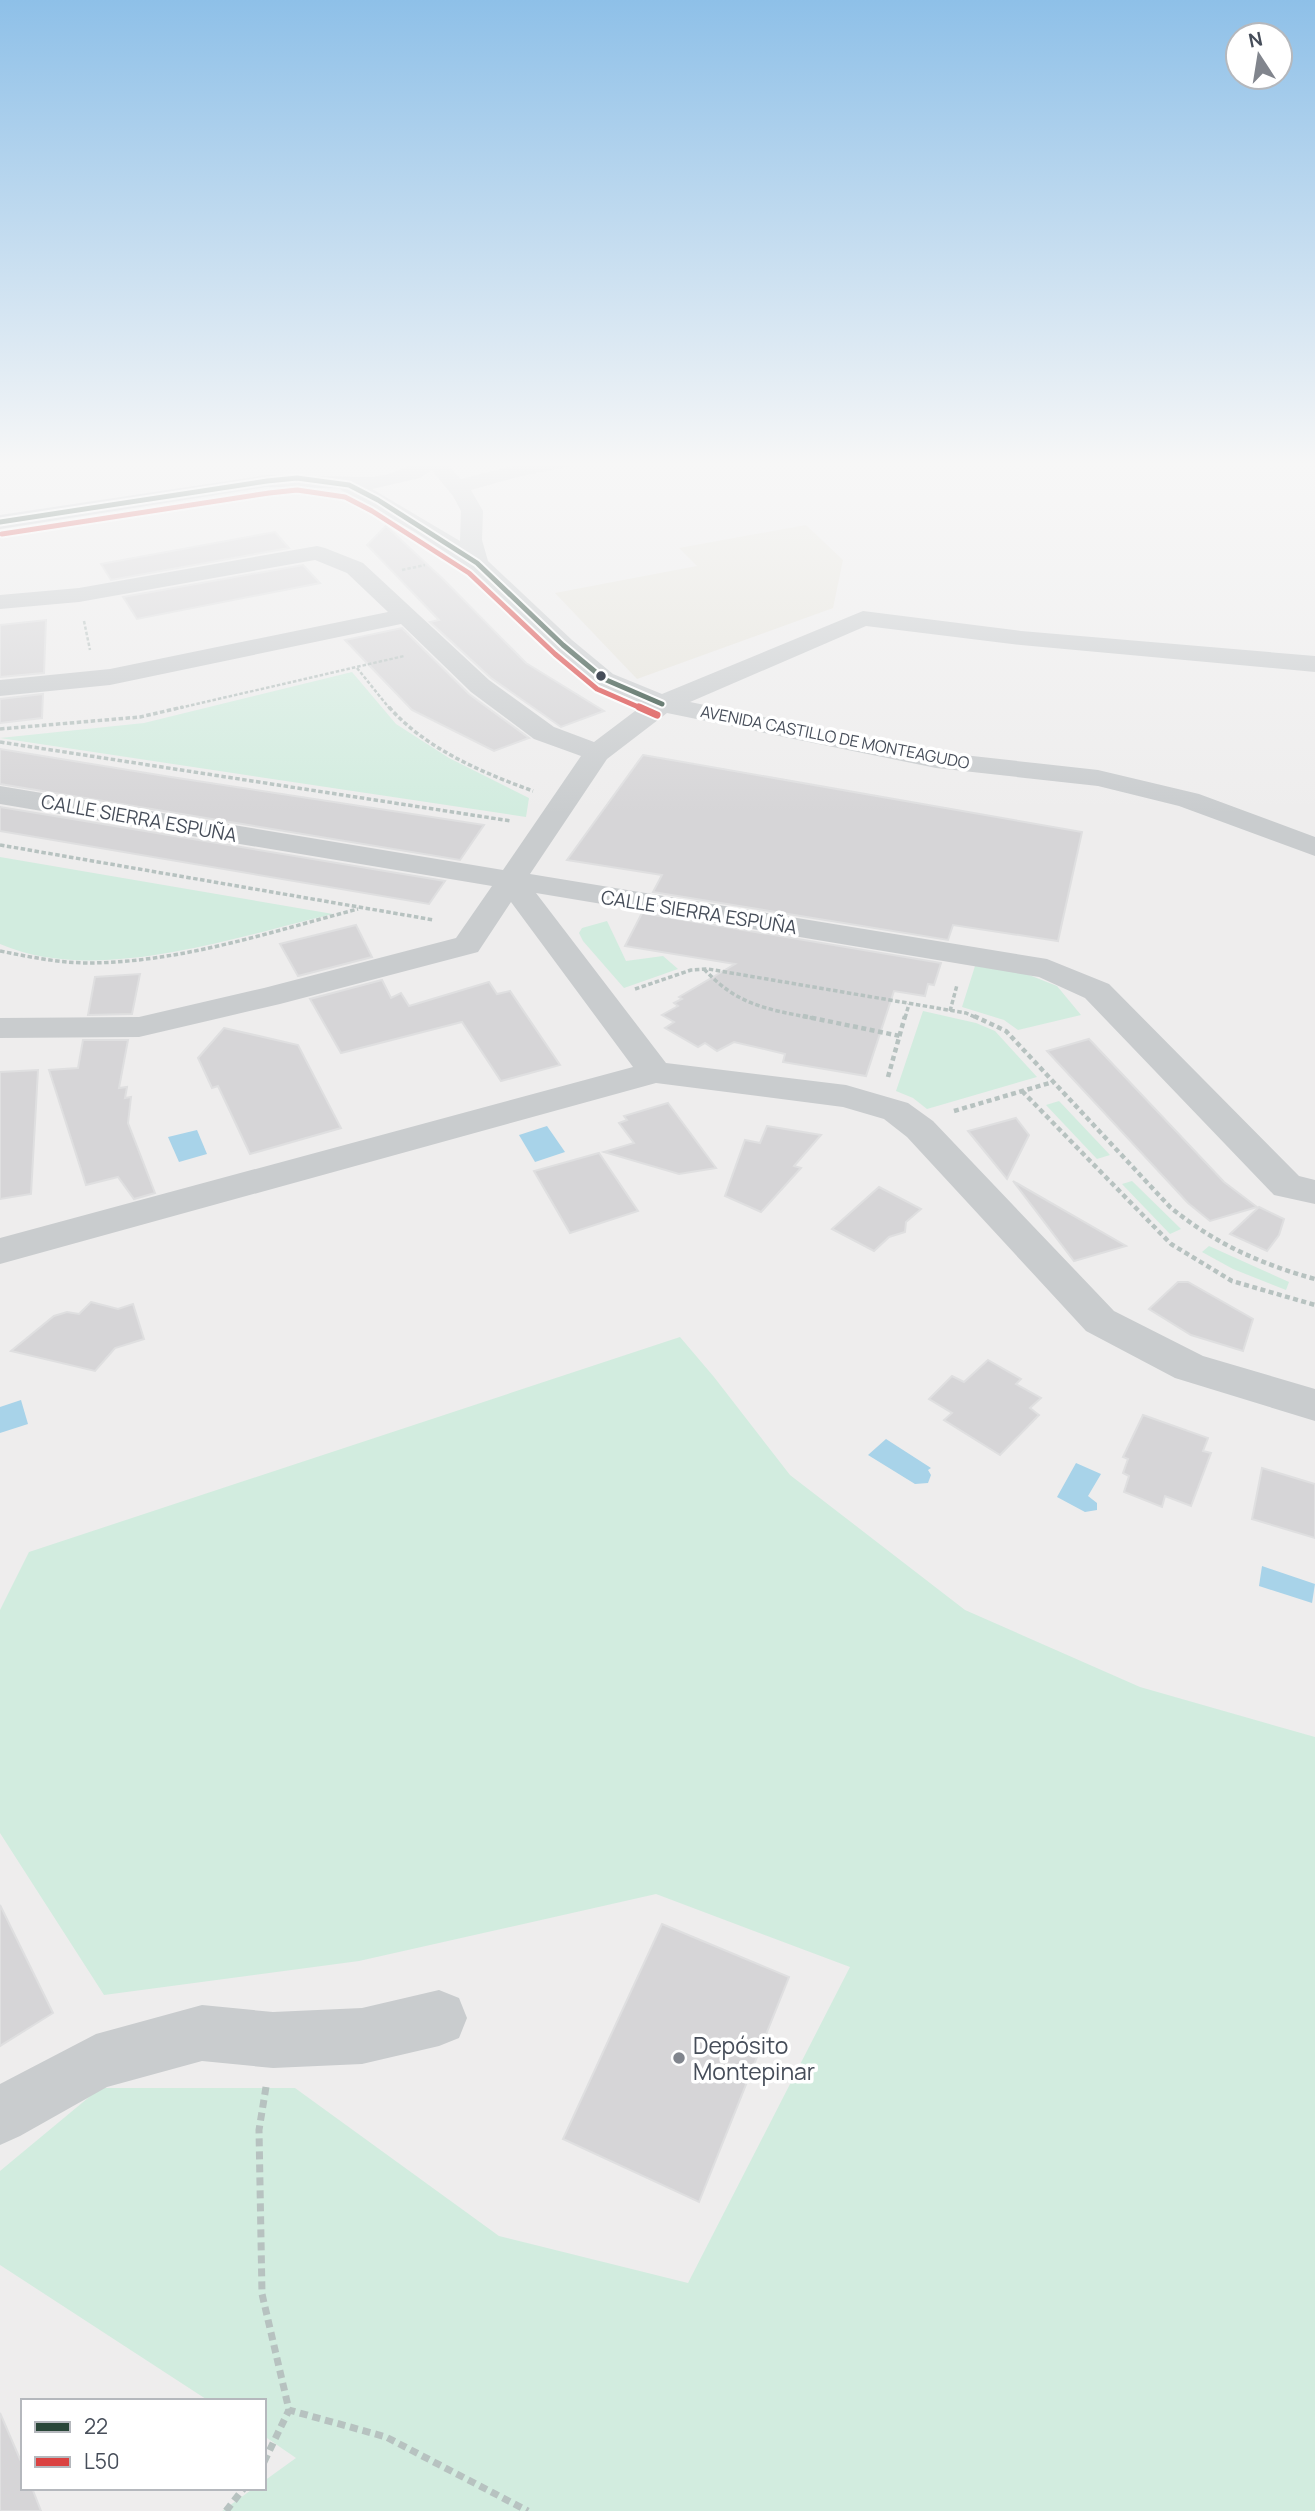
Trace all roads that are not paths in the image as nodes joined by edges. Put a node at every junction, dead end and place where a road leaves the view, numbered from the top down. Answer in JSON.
{"nodes":[{"id":1,"x":169,"y":579,"type":"edge"},
{"id":2,"x":367,"y":579,"type":"edge"},
{"id":3,"x":493,"y":579,"type":"edge"},
{"id":4,"x":0,"y":602,"type":"edge"},
{"id":5,"x":406,"y":615,"type":"junction"},
{"id":6,"x":1315,"y":664,"type":"edge"},
{"id":7,"x":0,"y":688,"type":"edge"},
{"id":8,"x":662,"y":704,"type":"junction"},
{"id":9,"x":597,"y":753,"type":"junction"},
{"id":10,"x":0,"y":794,"type":"edge"},
{"id":11,"x":1315,"y":847,"type":"edge"},
{"id":12,"x":510,"y":880,"type":"junction"},
{"id":13,"x":0,"y":1028,"type":"edge"},
{"id":14,"x":655,"y":1072,"type":"junction"},
{"id":15,"x":1315,"y":1192,"type":"edge"},
{"id":16,"x":0,"y":1251,"type":"edge"},
{"id":17,"x":1315,"y":1405,"type":"edge"},
{"id":18,"x":439,"y":2018,"type":"dead end"},
{"id":19,"x":0,"y":2116,"type":"edge"}],
"edges":[{"from":1,"to":4,"type":"street"},
{"from":2,"to":5,"type":"street"},
{"from":3,"to":8,"type":"street","name":"AVENIDA CASTILLO DE MONTEAGUDO"},
{"from":5,"to":7,"type":"street"},
{"from":5,"to":9,"type":"street"},
{"from":6,"to":8,"type":"street"},
{"from":8,"to":9,"type":"street"},
{"from":8,"to":11,"type":"street","name":"AVENIDA CASTILLO DE MONTEAGUDO"},
{"from":9,"to":12,"type":"street"},
{"from":10,"to":12,"type":"street","name":"CALLE SIERRA ESPUÑA"},
{"from":12,"to":13,"type":"street"},
{"from":12,"to":14,"type":"street"},
{"from":12,"to":15,"type":"street","name":"CALLE SIERRA ESPUÑA"},
{"from":14,"to":16,"type":"street"},
{"from":14,"to":17,"type":"street"},
{"from":18,"to":19,"type":"street"}]}
